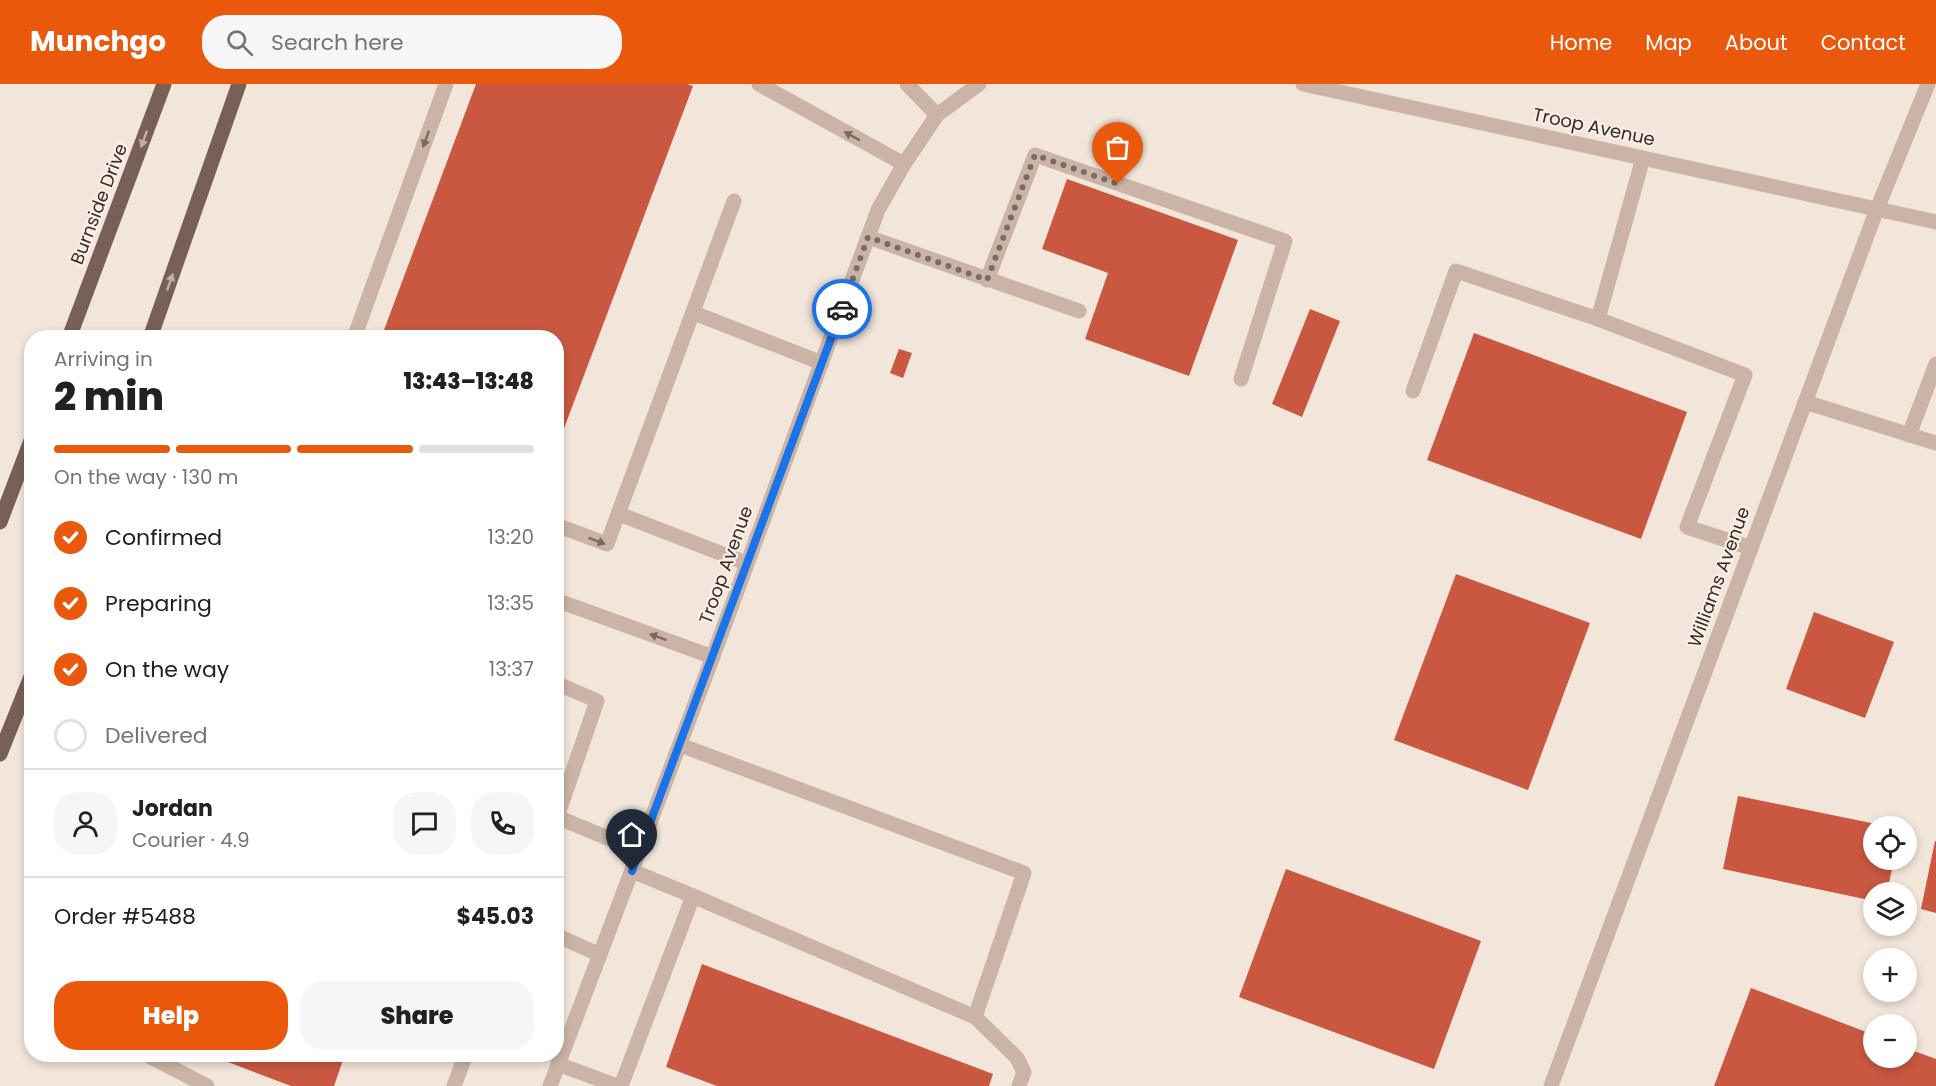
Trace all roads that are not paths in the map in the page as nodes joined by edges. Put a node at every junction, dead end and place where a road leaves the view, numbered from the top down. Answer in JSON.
{"nodes":[{"id":1,"x":164,"y":84,"type":"edge"},
{"id":2,"x":240,"y":84,"type":"edge"},
{"id":3,"x":446,"y":84,"type":"edge"},
{"id":4,"x":759,"y":84,"type":"edge"},
{"id":5,"x":907,"y":84,"type":"edge"},
{"id":6,"x":979,"y":84,"type":"edge"},
{"id":7,"x":1303,"y":84,"type":"edge"},
{"id":8,"x":1928,"y":84,"type":"edge"},
{"id":9,"x":937,"y":115,"type":"junction"},
{"id":10,"x":1643,"y":158,"type":"junction"},
{"id":11,"x":904,"y":164,"type":"junction"},
{"id":12,"x":734,"y":201,"type":"dead end"},
{"id":13,"x":1877,"y":209,"type":"junction"},
{"id":14,"x":1936,"y":222,"type":"edge"},
{"id":15,"x":868,"y":237,"type":"junction"},
{"id":16,"x":987,"y":280,"type":"junction"},
{"id":17,"x":1079,"y":310,"type":"dead end"},
{"id":18,"x":694,"y":313,"type":"junction"},
{"id":19,"x":1598,"y":319,"type":"junction"},
{"id":20,"x":72,"y":330,"type":"edge"},
{"id":21,"x":153,"y":330,"type":"edge"},
{"id":22,"x":357,"y":330,"type":"edge"},
{"id":23,"x":822,"y":363,"type":"junction"},
{"id":24,"x":1936,"y":364,"type":"edge"},
{"id":25,"x":1241,"y":380,"type":"dead end"},
{"id":26,"x":1413,"y":391,"type":"dead end"},
{"id":27,"x":1805,"y":402,"type":"junction"},
{"id":28,"x":1909,"y":435,"type":"junction"},
{"id":29,"x":1936,"y":443,"type":"edge"},
{"id":30,"x":24,"y":459,"type":"edge"},
{"id":31,"x":619,"y":514,"type":"junction"},
{"id":32,"x":0,"y":522,"type":"edge"},
{"id":33,"x":564,"y":528,"type":"edge"},
{"id":34,"x":1751,"y":548,"type":"junction"},
{"id":35,"x":746,"y":563,"type":"junction"},
{"id":36,"x":564,"y":603,"type":"edge"},
{"id":37,"x":713,"y":657,"type":"junction"},
{"id":38,"x":564,"y":687,"type":"edge"},
{"id":39,"x":24,"y":694,"type":"edge"},
{"id":40,"x":680,"y":745,"type":"junction"},
{"id":41,"x":0,"y":754,"type":"edge"},
{"id":42,"x":564,"y":798,"type":"edge"},
{"id":43,"x":564,"y":821,"type":"edge"},
{"id":44,"x":639,"y":851,"type":"junction"},
{"id":45,"x":632,"y":871,"type":"junction"},
{"id":46,"x":693,"y":896,"type":"junction"},
{"id":47,"x":564,"y":939,"type":"edge"},
{"id":48,"x":600,"y":955,"type":"junction"},
{"id":49,"x":975,"y":1017,"type":"junction"},
{"id":50,"x":564,"y":1048,"type":"edge"},
{"id":51,"x":161,"y":1062,"type":"edge"},
{"id":52,"x":463,"y":1062,"type":"edge"},
{"id":53,"x":558,"y":1064,"type":"joint"},
{"id":54,"x":207,"y":1086,"type":"edge"},
{"id":55,"x":453,"y":1086,"type":"edge"},
{"id":56,"x":550,"y":1086,"type":"edge"},
{"id":57,"x":619,"y":1086,"type":"edge"},
{"id":58,"x":1019,"y":1086,"type":"edge"},
{"id":59,"x":1551,"y":1086,"type":"edge"}],
"edges":[{"from":1,"to":20,"type":"main road","name":"Burnside Drive","one_way":true},
{"from":21,"to":2,"type":"main road","one_way":true},
{"from":3,"to":22,"type":"street","one_way":true},
{"from":11,"to":4,"type":"street","one_way":true},
{"from":5,"to":9,"type":"street"},
{"from":6,"to":9,"type":"street","name":"Troop Avenue"},
{"from":7,"to":10,"type":"street","name":"Troop Avenue"},
{"from":8,"to":13,"type":"street","name":"Williams Avenue"},
{"from":9,"to":11,"type":"street","name":"Troop Avenue"},
{"from":10,"to":13,"type":"street","name":"Troop Avenue"},
{"from":10,"to":19,"type":"street"},
{"from":11,"to":15,"type":"street","name":"Troop Avenue"},
{"from":12,"to":18,"type":"street"},
{"from":13,"to":14,"type":"street","name":"Troop Avenue"},
{"from":13,"to":27,"type":"street","name":"Williams Avenue"},
{"from":15,"to":16,"type":"street"},
{"from":15,"to":23,"type":"street","name":"Troop Avenue"},
{"from":16,"to":17,"type":"street"},
{"from":16,"to":25,"type":"street"},
{"from":18,"to":23,"type":"street"},
{"from":18,"to":31,"type":"street"},
{"from":19,"to":26,"type":"street"},
{"from":19,"to":34,"type":"street"},
{"from":23,"to":35,"type":"street","name":"Troop Avenue"},
{"from":24,"to":28,"type":"street"},
{"from":27,"to":28,"type":"street"},
{"from":27,"to":34,"type":"street","name":"Williams Avenue"},
{"from":28,"to":29,"type":"street"},
{"from":30,"to":32,"type":"main road"},
{"from":33,"to":31,"type":"street","one_way":true},
{"from":31,"to":35,"type":"street"},
{"from":34,"to":59,"type":"street","name":"Williams Avenue"},
{"from":35,"to":37,"type":"street","name":"Troop Avenue"},
{"from":37,"to":36,"type":"street","one_way":true},
{"from":37,"to":40,"type":"street","name":"Troop Avenue"},
{"from":38,"to":42,"type":"street"},
{"from":39,"to":41,"type":"main road"},
{"from":40,"to":44,"type":"street","name":"Troop Avenue"},
{"from":40,"to":49,"type":"street"},
{"from":43,"to":44,"type":"street"},
{"from":44,"to":45,"type":"street","name":"Troop Avenue"},
{"from":45,"to":46,"type":"street"},
{"from":45,"to":48,"type":"street","name":"Troop Avenue"},
{"from":46,"to":49,"type":"street"},
{"from":46,"to":57,"type":"street"},
{"from":47,"to":48,"type":"street"},
{"from":48,"to":50,"type":"street","name":"Troop Avenue"},
{"from":49,"to":58,"type":"street"},
{"from":51,"to":54,"type":"street"},
{"from":52,"to":55,"type":"street"},
{"from":53,"to":56,"type":"street","name":"Troop Avenue"},
{"from":53,"to":57,"type":"street"}]}
